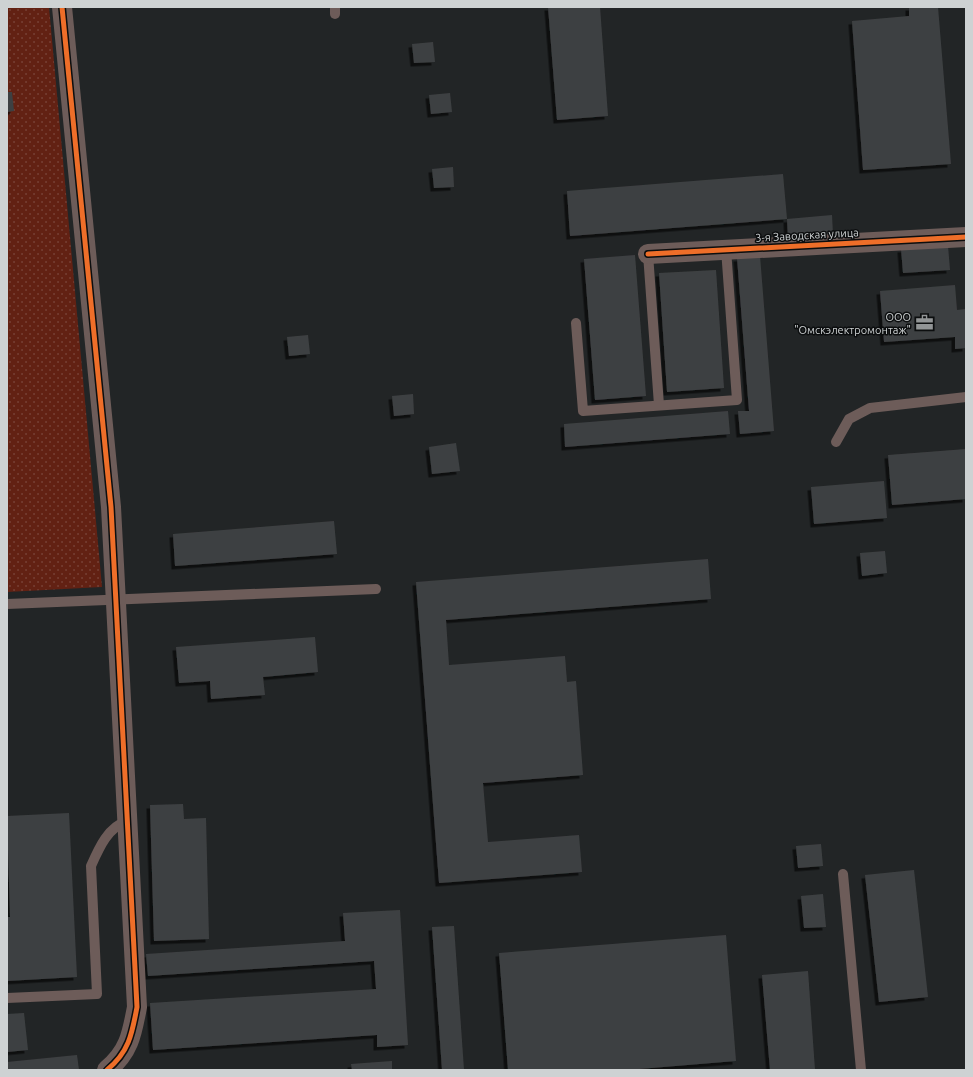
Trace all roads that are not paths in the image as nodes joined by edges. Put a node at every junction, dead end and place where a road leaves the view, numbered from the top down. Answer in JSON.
{"nodes":[{"id":1,"x":62,"y":7,"type":"edge"},
{"id":2,"x":966,"y":237,"type":"edge"},
{"id":3,"x":726,"y":249,"type":"junction"},
{"id":4,"x":648,"y":254,"type":"joint"},
{"id":5,"x":576,"y":323,"type":"dead end"},
{"id":6,"x":966,"y":397,"type":"edge"},
{"id":7,"x":659,"y":405,"type":"junction"},
{"id":8,"x":836,"y":442,"type":"dead end"},
{"id":9,"x":376,"y":590,"type":"dead end"},
{"id":10,"x":115,"y":600,"type":"junction"},
{"id":11,"x":7,"y":604,"type":"edge"},
{"id":12,"x":127,"y":821,"type":"junction"},
{"id":13,"x":843,"y":874,"type":"dead end"},
{"id":14,"x":7,"y":998,"type":"edge"},
{"id":15,"x":107,"y":1070,"type":"edge"},
{"id":16,"x":861,"y":1070,"type":"edge"}],
"edges":[{"from":1,"to":10,"type":"street"},
{"from":2,"to":3,"type":"street","name":"3-я Заводская улица"},
{"from":3,"to":4,"type":"street","name":"3-я Заводская улица"},
{"from":3,"to":7,"type":"lane"},
{"from":4,"to":7,"type":"lane"},
{"from":5,"to":7,"type":"lane"},
{"from":6,"to":8,"type":"lane"},
{"from":9,"to":10,"type":"lane"},
{"from":10,"to":11,"type":"lane"},
{"from":10,"to":12,"type":"street"},
{"from":12,"to":14,"type":"lane"},
{"from":12,"to":15,"type":"street"},
{"from":13,"to":16,"type":"lane"}]}
